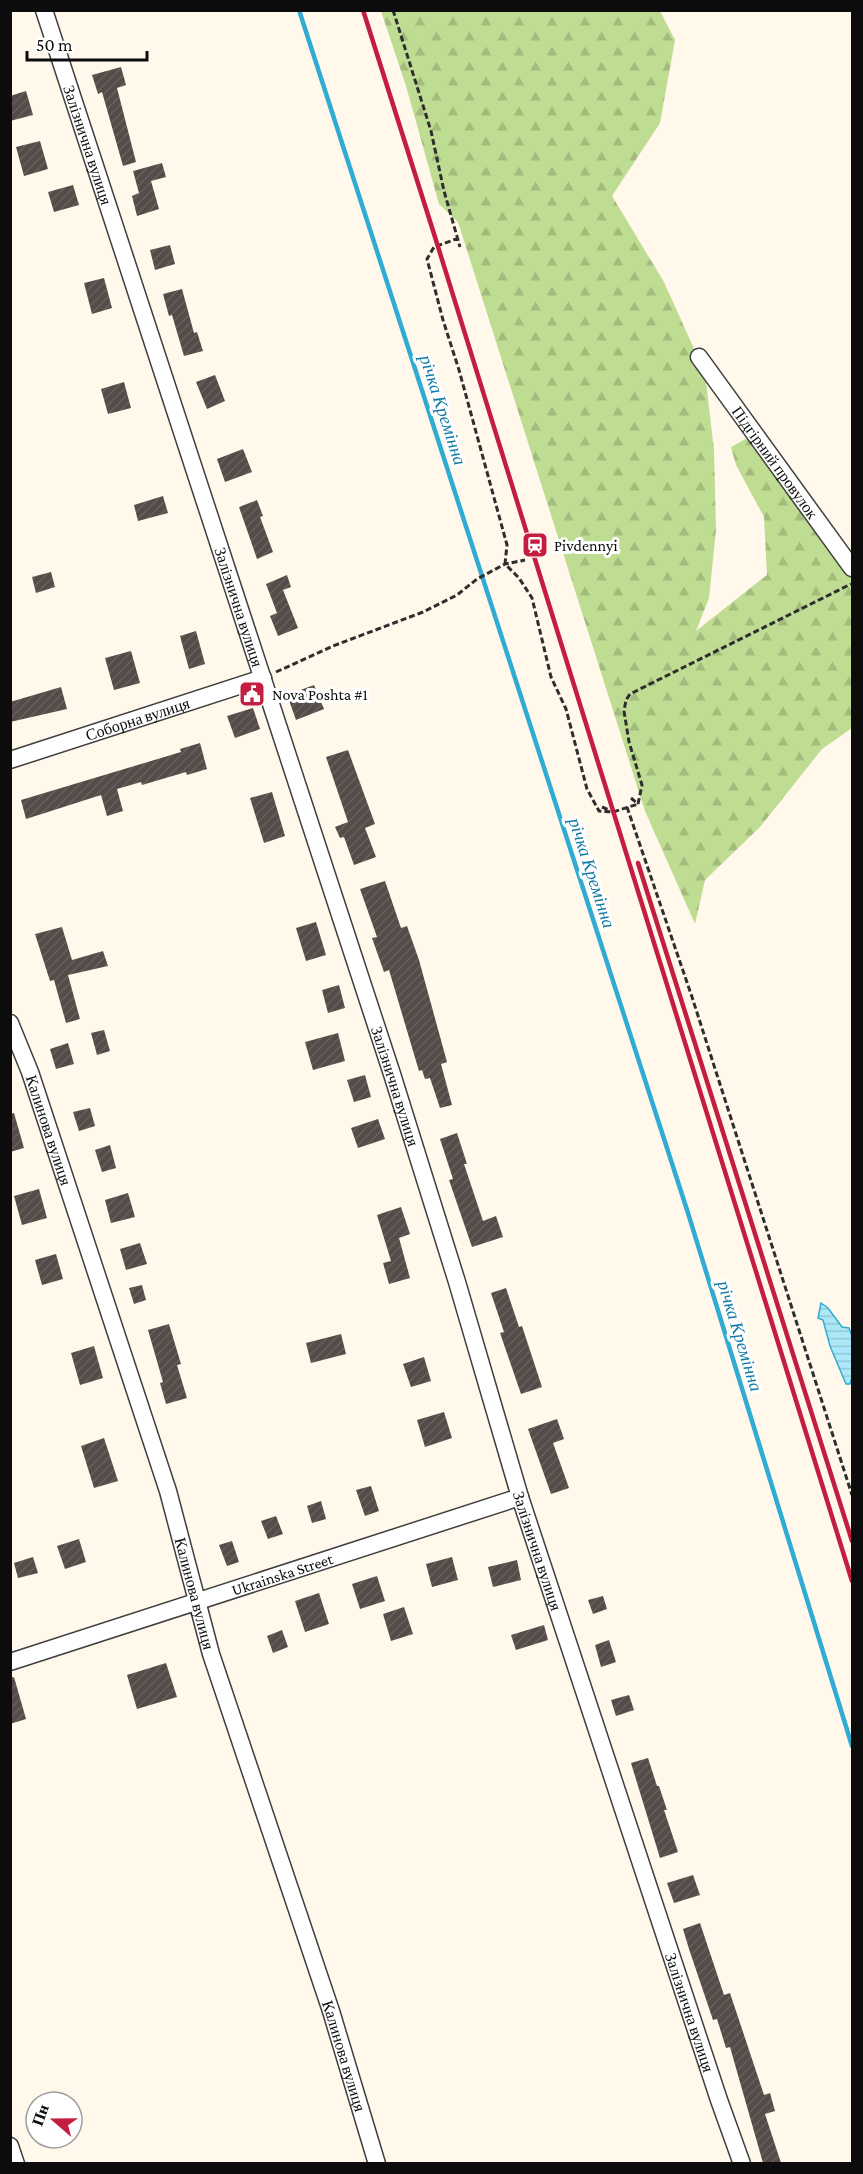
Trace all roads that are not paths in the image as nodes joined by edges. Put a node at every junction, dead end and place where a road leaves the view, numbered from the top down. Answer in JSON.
{"nodes":[{"id":1,"x":44,"y":10,"type":"edge"},
{"id":2,"x":699,"y":357,"type":"dead end"},
{"id":3,"x":852,"y":568,"type":"edge"},
{"id":4,"x":263,"y":678,"type":"junction"},
{"id":5,"x":10,"y":760,"type":"edge"},
{"id":6,"x":10,"y":1023,"type":"edge"},
{"id":7,"x":520,"y":1497,"type":"junction"},
{"id":8,"x":198,"y":1600,"type":"junction"},
{"id":9,"x":10,"y":1662,"type":"edge"},
{"id":10,"x":10,"y":2146,"type":"edge"},
{"id":11,"x":16,"y":2163,"type":"edge"},
{"id":12,"x":377,"y":2163,"type":"edge"},
{"id":13,"x":742,"y":2163,"type":"edge"}],
"edges":[{"from":1,"to":4,"type":"street","name":"Залізнична вулиця"},
{"from":2,"to":3,"type":"street","name":"Підгірний провулок"},
{"from":4,"to":5,"type":"street","name":"Соборна вулиця"},
{"from":4,"to":7,"type":"street","name":"Залізнична вулиця"},
{"from":6,"to":8,"type":"street","name":"Калинова вулиця"},
{"from":7,"to":8,"type":"street","name":"Ukrainska Street"},
{"from":7,"to":13,"type":"street","name":"Залізнична вулиця"},
{"from":8,"to":9,"type":"street","name":"Ukrainska Street"},
{"from":8,"to":12,"type":"street","name":"Калинова вулиця"},
{"from":10,"to":11,"type":"street"}]}
